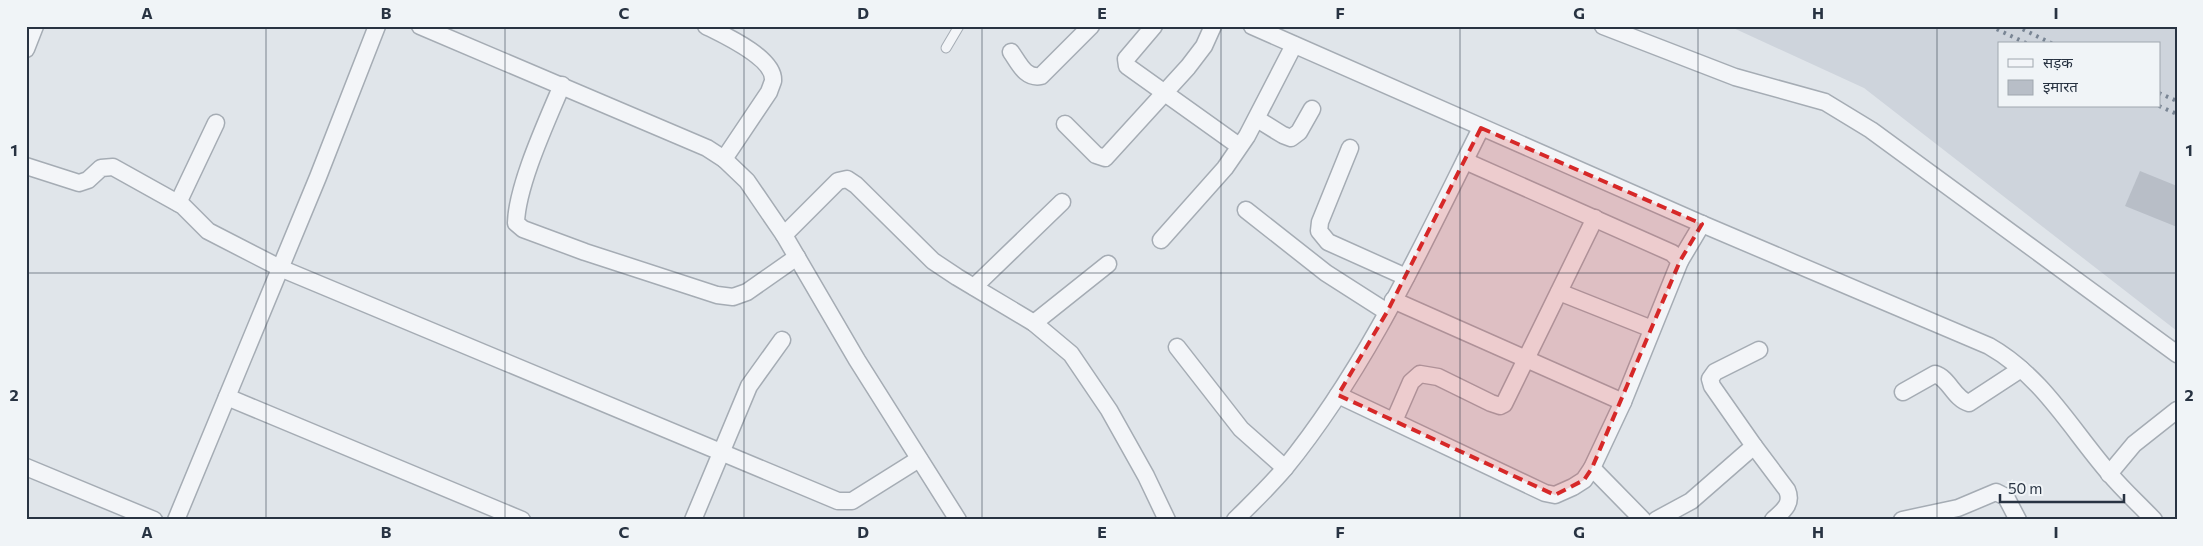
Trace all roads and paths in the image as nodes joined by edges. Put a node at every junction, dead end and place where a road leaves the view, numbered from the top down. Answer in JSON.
{"nodes":[{"id":1,"x":35,"y":26,"type":"edge"},
{"id":2,"x":377,"y":26,"type":"edge"},
{"id":3,"x":420,"y":26,"type":"edge"},
{"id":4,"x":706,"y":26,"type":"edge"},
{"id":5,"x":959,"y":26,"type":"edge"},
{"id":6,"x":1091,"y":26,"type":"edge"},
{"id":7,"x":1154,"y":26,"type":"edge"},
{"id":8,"x":1213,"y":26,"type":"edge"},
{"id":9,"x":1252,"y":26,"type":"edge"},
{"id":10,"x":1603,"y":26,"type":"edge"},
{"id":11,"x":1294,"y":45,"type":"junction"},
{"id":12,"x":946,"y":48,"type":"dead end"},
{"id":13,"x":26,"y":49,"type":"edge"},
{"id":14,"x":1011,"y":52,"type":"dead end"},
{"id":15,"x":562,"y":85,"type":"junction"},
{"id":16,"x":1163,"y":92,"type":"junction"},
{"id":17,"x":1312,"y":109,"type":"dead end"},
{"id":18,"x":1257,"y":119,"type":"junction"},
{"id":19,"x":216,"y":124,"type":"dead end"},
{"id":20,"x":1065,"y":124,"type":"dead end"},
{"id":21,"x":1481,"y":128,"type":"junction"},
{"id":22,"x":1239,"y":146,"type":"junction"},
{"id":23,"x":1350,"y":148,"type":"dead end"},
{"id":24,"x":724,"y":159,"type":"junction"},
{"id":25,"x":1465,"y":161,"type":"junction"},
{"id":26,"x":26,"y":166,"type":"edge"},
{"id":27,"x":1062,"y":202,"type":"dead end"},
{"id":28,"x":178,"y":203,"type":"junction"},
{"id":29,"x":1246,"y":210,"type":"dead end"},
{"id":30,"x":1595,"y":218,"type":"junction"},
{"id":31,"x":1702,"y":224,"type":"junction"},
{"id":32,"x":784,"y":236,"type":"junction"},
{"id":33,"x":1161,"y":240,"type":"dead end"},
{"id":34,"x":797,"y":257,"type":"junction"},
{"id":35,"x":1680,"y":261,"type":"junction"},
{"id":36,"x":1108,"y":264,"type":"dead end"},
{"id":37,"x":280,"y":268,"type":"junction"},
{"id":38,"x":1406,"y":277,"type":"junction"},
{"id":39,"x":974,"y":287,"type":"junction"},
{"id":40,"x":1559,"y":292,"type":"junction"},
{"id":41,"x":1390,"y":306,"type":"junction"},
{"id":42,"x":1034,"y":323,"type":"junction"},
{"id":43,"x":1652,"y":329,"type":"junction"},
{"id":44,"x":782,"y":340,"type":"dead end"},
{"id":45,"x":1177,"y":347,"type":"dead end"},
{"id":46,"x":1759,"y":350,"type":"dead end"},
{"id":47,"x":2177,"y":354,"type":"edge"},
{"id":48,"x":1526,"y":359,"type":"junction"},
{"id":49,"x":2021,"y":369,"type":"junction"},
{"id":50,"x":1903,"y":392,"type":"dead end"},
{"id":51,"x":1338,"y":395,"type":"junction"},
{"id":52,"x":227,"y":397,"type":"junction"},
{"id":53,"x":1623,"y":402,"type":"junction"},
{"id":54,"x":2177,"y":410,"type":"edge"},
{"id":55,"x":1394,"y":421,"type":"junction"},
{"id":56,"x":1754,"y":446,"type":"junction"},
{"id":57,"x":722,"y":452,"type":"junction"},
{"id":58,"x":919,"y":459,"type":"junction"},
{"id":59,"x":26,"y":466,"type":"edge"},
{"id":60,"x":1285,"y":468,"type":"junction"},
{"id":61,"x":1592,"y":468,"type":"junction"},
{"id":62,"x":2110,"y":474,"type":"junction"},
{"id":63,"x":1941,"y":516,"type":"edge"},
{"id":64,"x":154,"y":520,"type":"edge"},
{"id":65,"x":176,"y":520,"type":"edge"},
{"id":66,"x":522,"y":520,"type":"edge"},
{"id":67,"x":693,"y":520,"type":"edge"},
{"id":68,"x":958,"y":520,"type":"edge"},
{"id":69,"x":1166,"y":520,"type":"edge"},
{"id":70,"x":1235,"y":520,"type":"edge"},
{"id":71,"x":1643,"y":520,"type":"edge"},
{"id":72,"x":1656,"y":520,"type":"edge"},
{"id":73,"x":1773,"y":520,"type":"edge"},
{"id":74,"x":1902,"y":520,"type":"edge"},
{"id":75,"x":2018,"y":520,"type":"edge"},
{"id":76,"x":2154,"y":520,"type":"edge"}],
"edges":[{"from":1,"to":13,"type":"street"},
{"from":2,"to":37,"type":"street"},
{"from":3,"to":15,"type":"street"},
{"from":4,"to":24,"type":"street"},
{"from":5,"to":12,"type":"lane"},
{"from":6,"to":14,"type":"street"},
{"from":7,"to":16,"type":"street"},
{"from":8,"to":16,"type":"street"},
{"from":9,"to":11,"type":"street"},
{"from":10,"to":47,"type":"street"},
{"from":11,"to":18,"type":"street"},
{"from":11,"to":21,"type":"street"},
{"from":15,"to":24,"type":"street"},
{"from":15,"to":34,"type":"street"},
{"from":16,"to":20,"type":"street"},
{"from":16,"to":22,"type":"street"},
{"from":17,"to":18,"type":"street"},
{"from":18,"to":22,"type":"street"},
{"from":19,"to":28,"type":"street"},
{"from":21,"to":25,"type":"street"},
{"from":21,"to":31,"type":"street"},
{"from":22,"to":33,"type":"street"},
{"from":23,"to":38,"type":"street"},
{"from":24,"to":32,"type":"street"},
{"from":25,"to":30,"type":"street"},
{"from":25,"to":38,"type":"street"},
{"from":26,"to":28,"type":"street"},
{"from":27,"to":39,"type":"street"},
{"from":28,"to":37,"type":"street"},
{"from":29,"to":41,"type":"street"},
{"from":30,"to":35,"type":"street"},
{"from":30,"to":40,"type":"street"},
{"from":31,"to":35,"type":"street"},
{"from":31,"to":49,"type":"street"},
{"from":32,"to":34,"type":"street"},
{"from":32,"to":39,"type":"street"},
{"from":34,"to":58,"type":"street"},
{"from":35,"to":43,"type":"street"},
{"from":36,"to":42,"type":"street"},
{"from":37,"to":52,"type":"street"},
{"from":37,"to":57,"type":"street"},
{"from":38,"to":41,"type":"street"},
{"from":39,"to":42,"type":"street"},
{"from":40,"to":43,"type":"street"},
{"from":40,"to":48,"type":"street"},
{"from":41,"to":48,"type":"street"},
{"from":41,"to":51,"type":"street"},
{"from":42,"to":69,"type":"street"},
{"from":43,"to":53,"type":"street"},
{"from":44,"to":57,"type":"street"},
{"from":45,"to":60,"type":"street"},
{"from":46,"to":56,"type":"street"},
{"from":48,"to":53,"type":"street"},
{"from":48,"to":55,"type":"street"},
{"from":49,"to":50,"type":"street"},
{"from":49,"to":62,"type":"street"},
{"from":51,"to":55,"type":"street"},
{"from":51,"to":60,"type":"street"},
{"from":52,"to":65,"type":"street"},
{"from":52,"to":66,"type":"street"},
{"from":53,"to":61,"type":"street"},
{"from":54,"to":62,"type":"street"},
{"from":55,"to":61,"type":"street"},
{"from":56,"to":72,"type":"street"},
{"from":56,"to":73,"type":"street"},
{"from":57,"to":58,"type":"street"},
{"from":57,"to":67,"type":"street"},
{"from":58,"to":68,"type":"street"},
{"from":59,"to":64,"type":"street"},
{"from":60,"to":70,"type":"street"},
{"from":61,"to":71,"type":"street"},
{"from":62,"to":76,"type":"street"},
{"from":63,"to":74,"type":"street"},
{"from":63,"to":75,"type":"street"}]}
